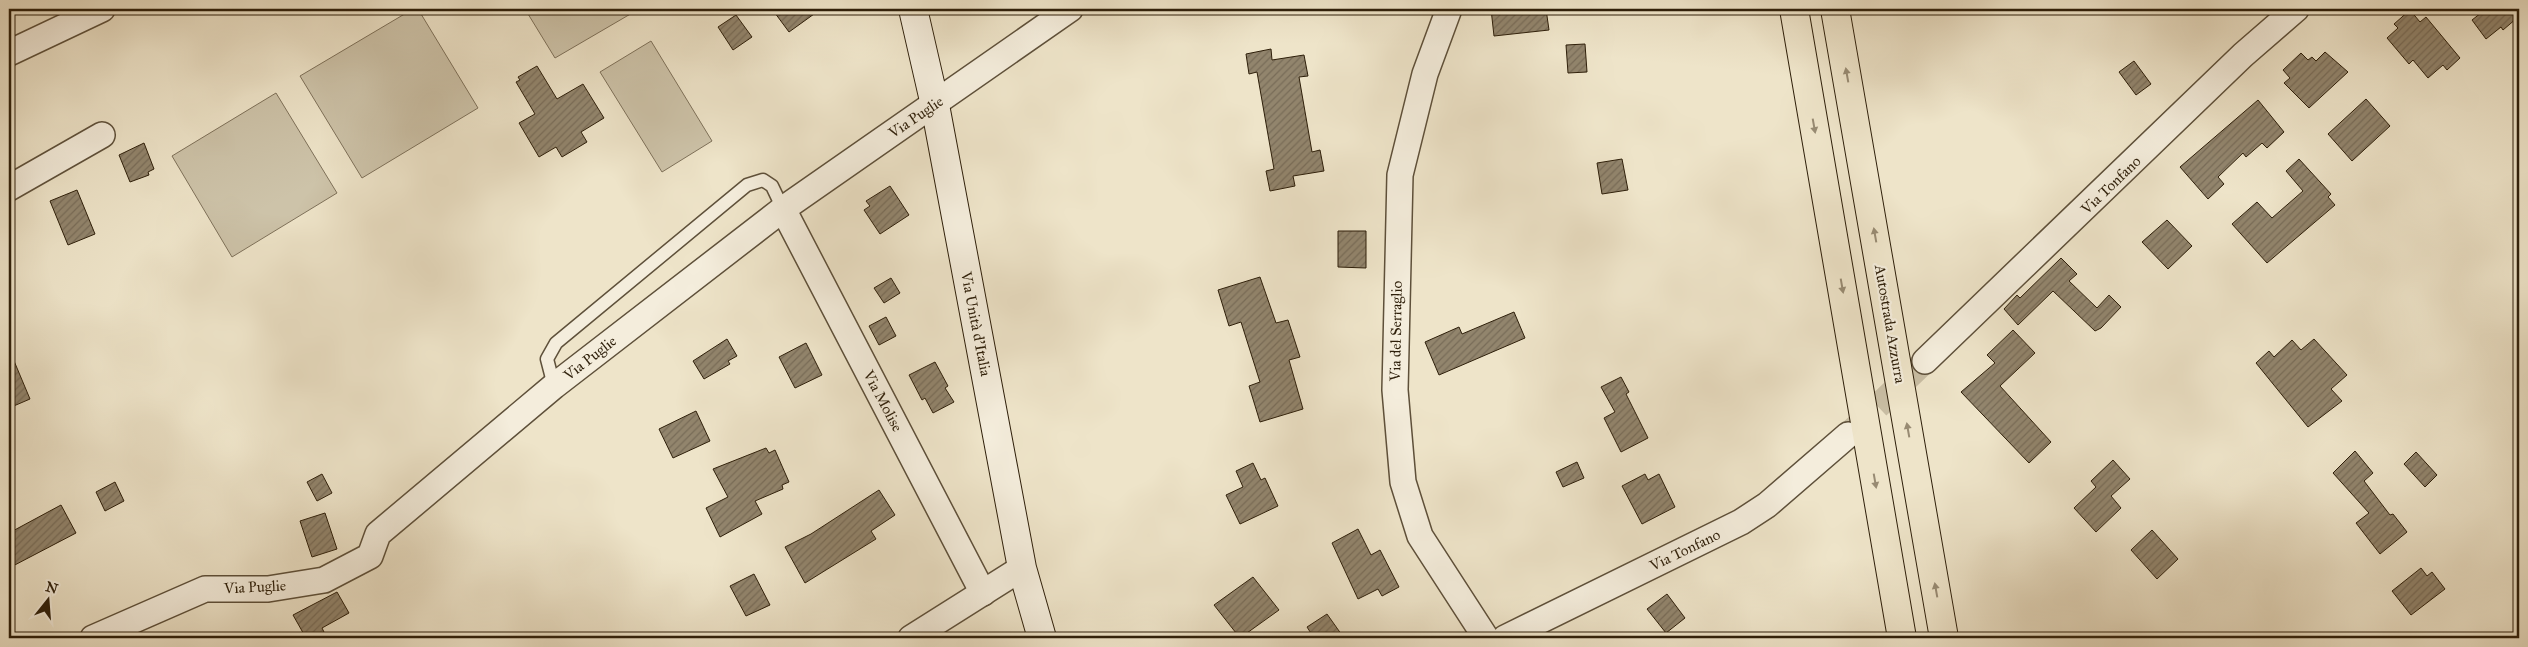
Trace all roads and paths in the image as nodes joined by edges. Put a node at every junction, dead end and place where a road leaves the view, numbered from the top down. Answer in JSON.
{"nodes":[{"id":1,"x":102,"y":9,"type":"edge"},
{"id":2,"x":913,"y":9,"type":"edge"},
{"id":3,"x":1070,"y":9,"type":"edge"},
{"id":4,"x":1449,"y":9,"type":"edge"},
{"id":5,"x":1794,"y":9,"type":"edge"},
{"id":6,"x":1835,"y":9,"type":"edge"},
{"id":7,"x":2296,"y":9,"type":"edge"},
{"id":8,"x":9,"y":53,"type":"edge"},
{"id":9,"x":935,"y":105,"type":"junction"},
{"id":10,"x":102,"y":135,"type":"dead end"},
{"id":11,"x":9,"y":188,"type":"edge"},
{"id":12,"x":782,"y":209,"type":"junction"},
{"id":13,"x":1925,"y":361,"type":"tunnel mouth"},
{"id":14,"x":554,"y":386,"type":"junction"},
{"id":15,"x":1848,"y":435,"type":"tunnel mouth"},
{"id":16,"x":1022,"y":568,"type":"junction"},
{"id":17,"x":983,"y":592,"type":"junction"},
{"id":18,"x":92,"y":638,"type":"edge"},
{"id":19,"x":911,"y":638,"type":"edge"},
{"id":20,"x":1042,"y":638,"type":"edge"},
{"id":21,"x":1486,"y":638,"type":"edge"},
{"id":22,"x":1505,"y":638,"type":"edge"},
{"id":23,"x":1902,"y":638,"type":"edge"},
{"id":24,"x":1944,"y":638,"type":"edge"}],
"edges":[{"from":1,"to":8,"type":"street"},
{"from":2,"to":9,"type":"main road","name":"Via Unità d'Italia"},
{"from":3,"to":9,"type":"street","name":"Via Puglie"},
{"from":4,"to":21,"type":"street","name":"Via del Serraglio"},
{"from":5,"to":23,"type":"highway","one_way":true},
{"from":24,"to":6,"type":"highway","name":"Autostrada Azzurra","one_way":true},
{"from":7,"to":13,"type":"street","name":"Via Tonfano"},
{"from":9,"to":12,"type":"street","name":"Via Puglie"},
{"from":9,"to":16,"type":"main road","name":"Via Unità d'Italia"},
{"from":10,"to":11,"type":"street"},
{"from":12,"to":14,"type":"street","name":"Via Puglie"},
{"from":12,"to":14,"type":"lane"},
{"from":12,"to":17,"type":"street","name":"Via Molise"},
{"from":14,"to":18,"type":"street","name":"Via Puglie"},
{"from":15,"to":22,"type":"street","name":"Via Tonfano"},
{"from":16,"to":17,"type":"street"},
{"from":16,"to":20,"type":"main road","name":"Via Unità d'Italia"},
{"from":17,"to":19,"type":"street"}]}
